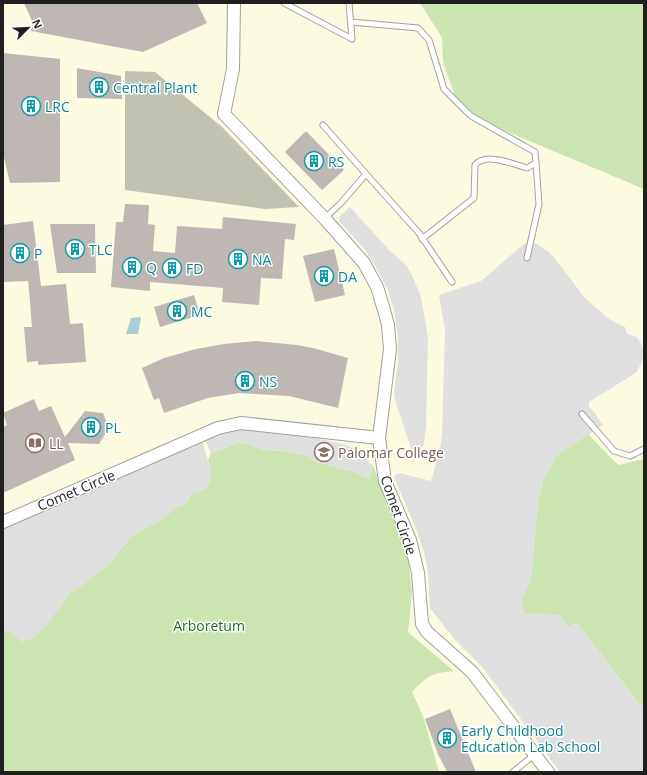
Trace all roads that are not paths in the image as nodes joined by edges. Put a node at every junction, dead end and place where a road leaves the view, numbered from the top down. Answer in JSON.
{"nodes":[{"id":1,"x":234,"y":3,"type":"edge"},
{"id":2,"x":284,"y":3,"type":"edge"},
{"id":3,"x":349,"y":3,"type":"edge"},
{"id":4,"x":351,"y":22,"type":"junction"},
{"id":5,"x":323,"y":125,"type":"dead end"},
{"id":6,"x":536,"y":163,"type":"junction"},
{"id":7,"x":366,"y":174,"type":"junction"},
{"id":8,"x":325,"y":219,"type":"junction"},
{"id":9,"x":422,"y":239,"type":"junction"},
{"id":10,"x":527,"y":258,"type":"dead end"},
{"id":11,"x":452,"y":282,"type":"dead end"},
{"id":12,"x":582,"y":414,"type":"dead end"},
{"id":13,"x":379,"y":438,"type":"junction"},
{"id":14,"x":644,"y":449,"type":"edge"},
{"id":15,"x":3,"y":522,"type":"edge"},
{"id":16,"x":535,"y":755,"type":"junction"},
{"id":17,"x":513,"y":772,"type":"edge"},
{"id":18,"x":548,"y":772,"type":"edge"}],
"edges":[{"from":1,"to":8,"type":"street"},
{"from":2,"to":4,"type":"lane"},
{"from":3,"to":4,"type":"lane"},
{"from":4,"to":6,"type":"lane"},
{"from":5,"to":7,"type":"lane"},
{"from":6,"to":9,"type":"lane"},
{"from":6,"to":10,"type":"lane"},
{"from":7,"to":8,"type":"lane"},
{"from":7,"to":9,"type":"lane"},
{"from":8,"to":13,"type":"street"},
{"from":9,"to":11,"type":"lane"},
{"from":12,"to":14,"type":"lane"},
{"from":13,"to":15,"type":"street","name":"Comet Circle"},
{"from":13,"to":16,"type":"street","name":"Comet Circle"},
{"from":16,"to":17,"type":"lane"},
{"from":16,"to":18,"type":"street","name":"Comet Circle"}]}
